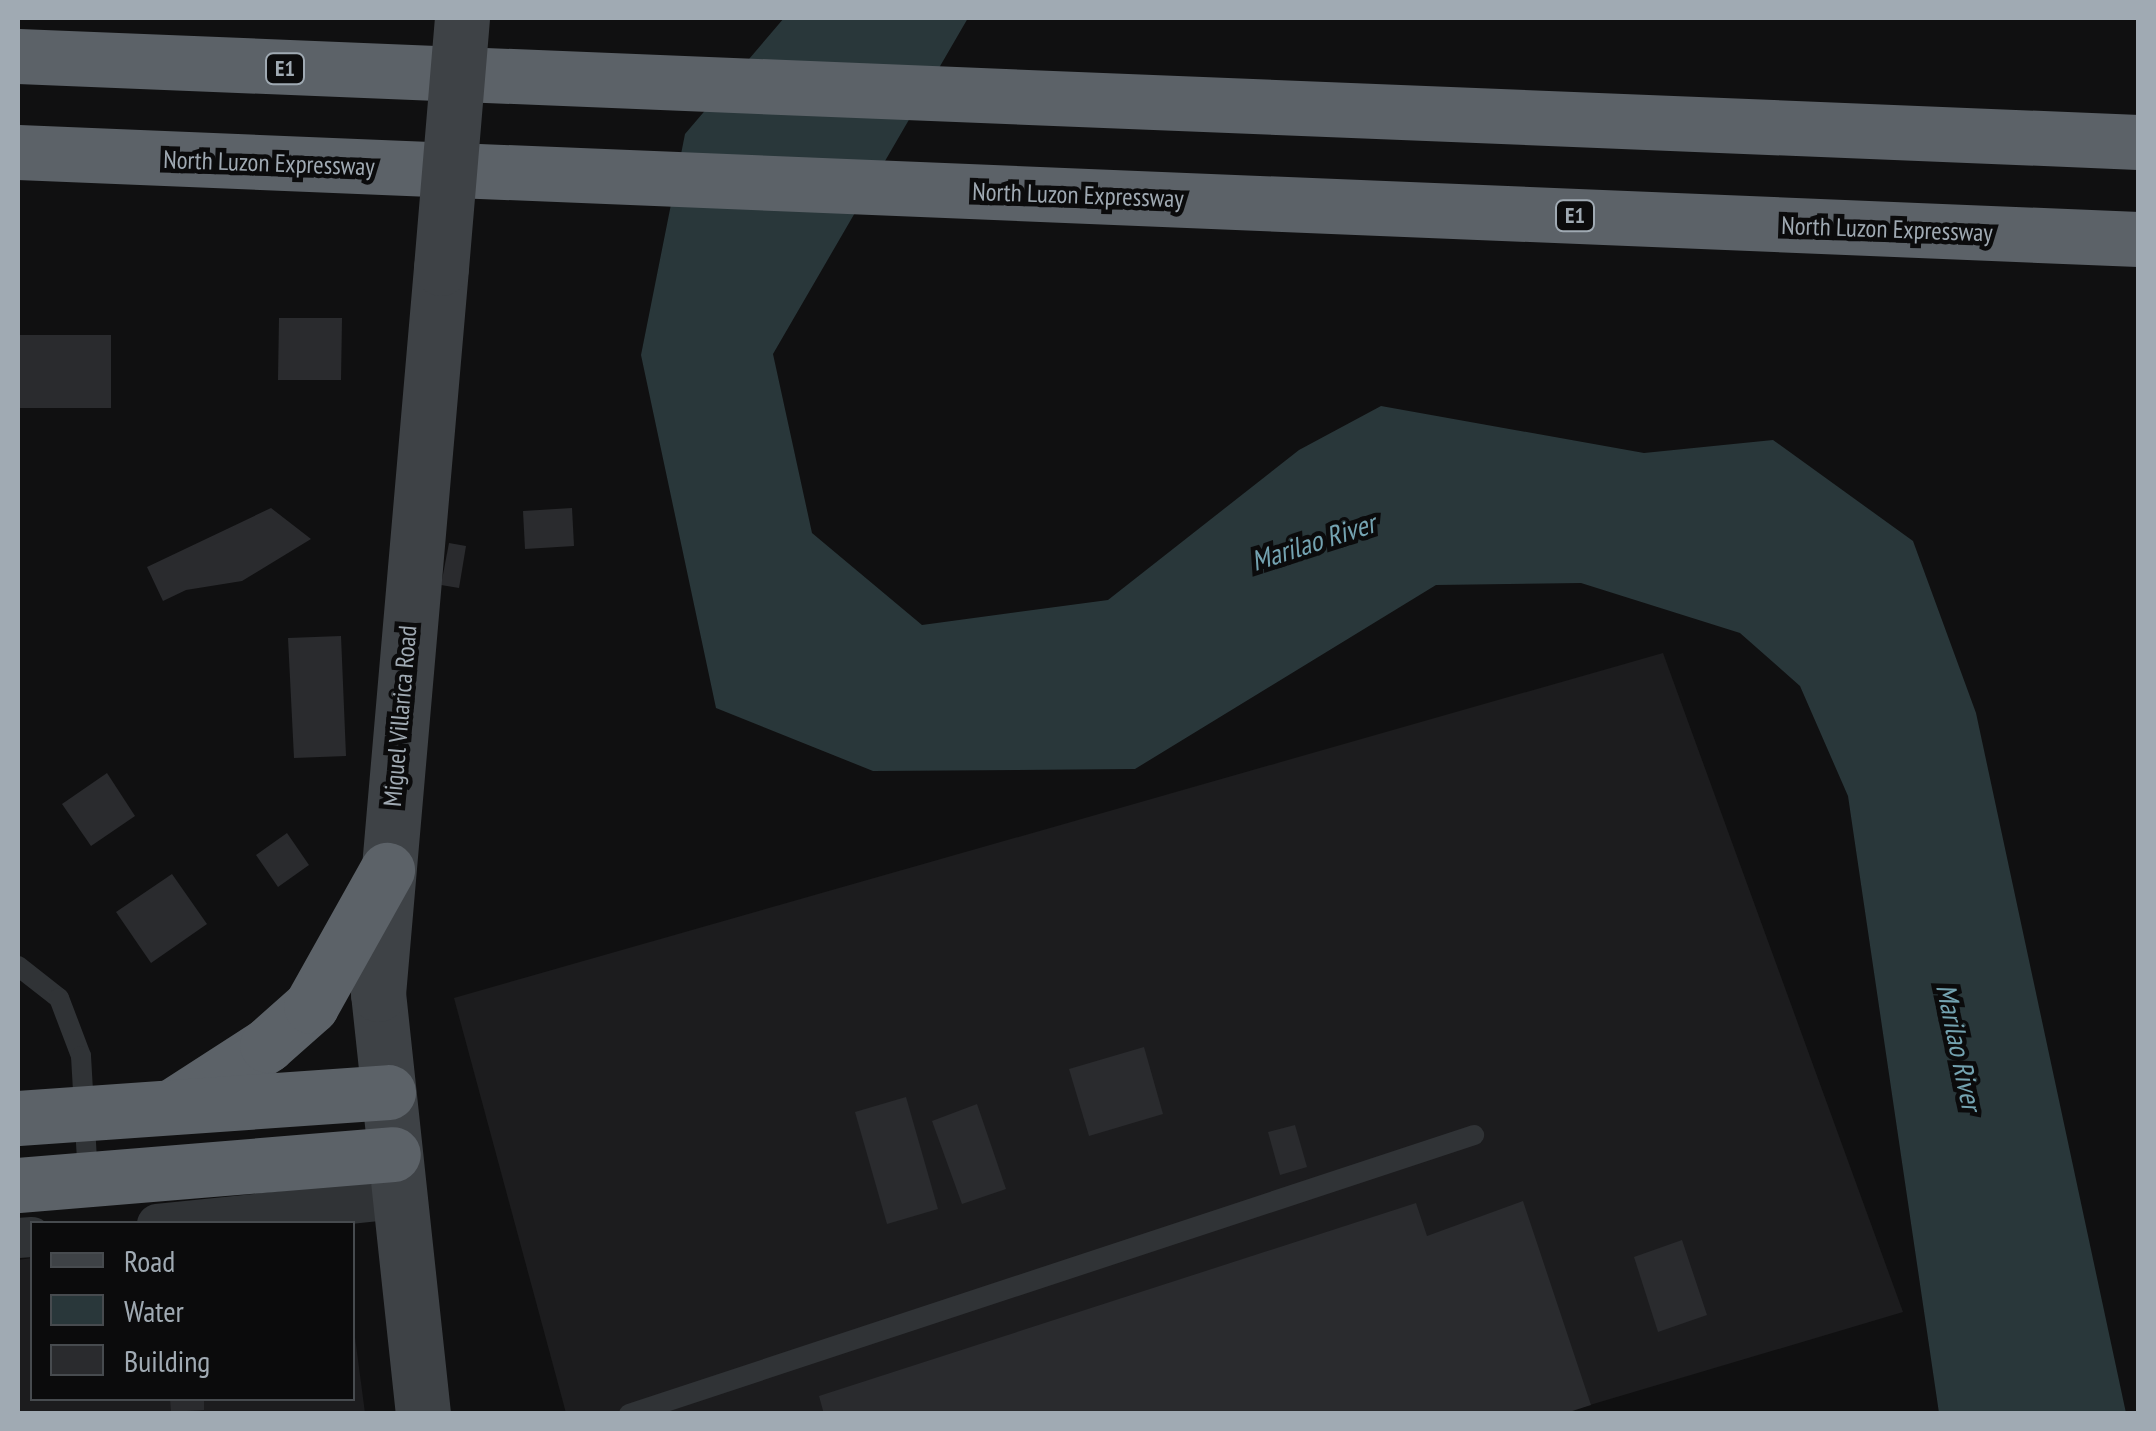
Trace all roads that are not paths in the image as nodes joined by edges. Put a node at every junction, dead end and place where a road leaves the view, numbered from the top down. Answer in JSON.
{"nodes":[{"id":1,"x":462,"y":18,"type":"edge"},
{"id":2,"x":18,"y":56,"type":"edge"},
{"id":3,"x":2138,"y":142,"type":"edge"},
{"id":4,"x":18,"y":152,"type":"edge"},
{"id":5,"x":2138,"y":239,"type":"edge"},
{"id":6,"x":388,"y":870,"type":"junction"},
{"id":7,"x":18,"y":966,"type":"edge"},
{"id":8,"x":388,"y":1092,"type":"junction"},
{"id":9,"x":167,"y":1110,"type":"junction"},
{"id":10,"x":38,"y":1113,"type":"edge"},
{"id":11,"x":1474,"y":1135,"type":"dead end"},
{"id":12,"x":395,"y":1177,"type":"junction"},
{"id":13,"x":88,"y":1179,"type":"junction"},
{"id":14,"x":18,"y":1185,"type":"edge"},
{"id":15,"x":172,"y":1221,"type":"edge"},
{"id":16,"x":423,"y":1414,"type":"edge"},
{"id":17,"x":629,"y":1414,"type":"edge"}],
"edges":[{"from":1,"to":6,"type":"main road","name":"Miguel Villarica Road","bridge":true},
{"from":2,"to":3,"type":"highway","number":"E1"},
{"from":4,"to":5,"type":"highway","name":"North Luzon Expressway","number":"E1"},
{"from":6,"to":8,"type":"main road","name":"Miguel Villarica Road"},
{"from":6,"to":9,"type":"highway"},
{"from":7,"to":10,"type":"lane"},
{"from":8,"to":9,"type":"highway"},
{"from":8,"to":12,"type":"main road","name":"Miguel Villarica Road"},
{"from":9,"to":10,"type":"highway"},
{"from":10,"to":13,"type":"lane"},
{"from":11,"to":17,"type":"lane"},
{"from":12,"to":13,"type":"highway"},
{"from":12,"to":15,"type":"street"},
{"from":12,"to":16,"type":"main road","name":"Miguel Villarica Road"},
{"from":13,"to":14,"type":"highway"}]}
